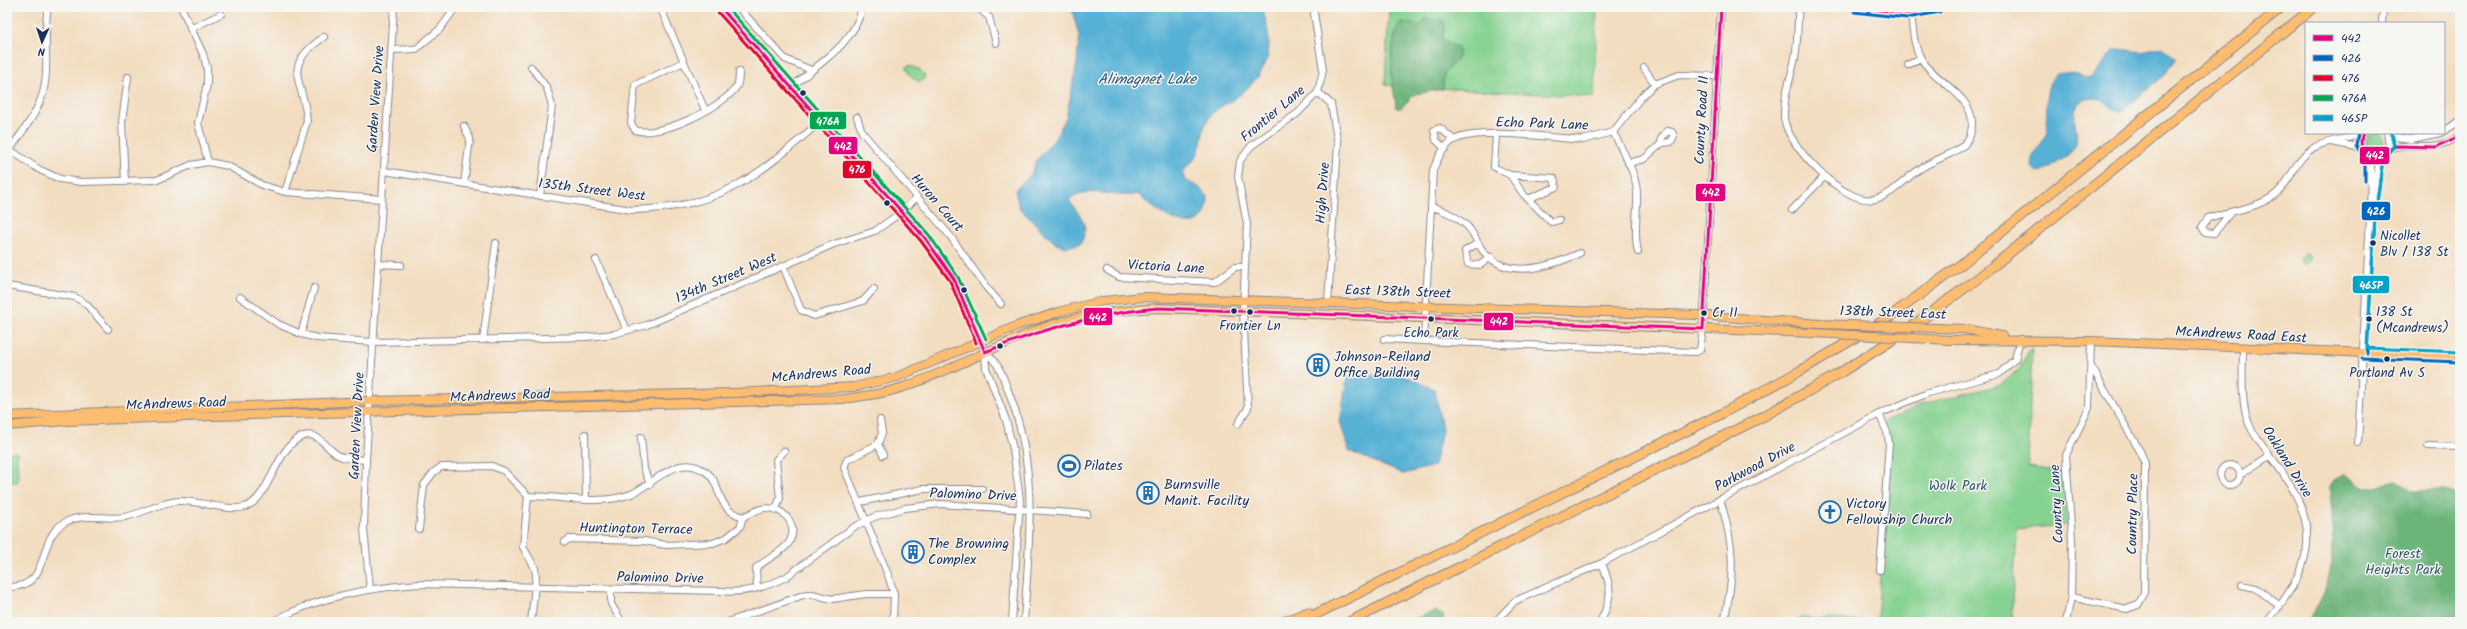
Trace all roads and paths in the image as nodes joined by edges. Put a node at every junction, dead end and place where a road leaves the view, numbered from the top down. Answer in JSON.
{"nodes":[{"id":1,"x":48,"y":7,"type":"edge"},
{"id":2,"x":181,"y":7,"type":"edge"},
{"id":3,"x":394,"y":7,"type":"edge"},
{"id":4,"x":456,"y":7,"type":"edge"},
{"id":5,"x":660,"y":7,"type":"edge"},
{"id":6,"x":720,"y":7,"type":"edge"},
{"id":7,"x":738,"y":7,"type":"edge"},
{"id":8,"x":862,"y":7,"type":"edge"},
{"id":9,"x":976,"y":7,"type":"edge"},
{"id":10,"x":1313,"y":7,"type":"edge"},
{"id":11,"x":1721,"y":7,"type":"edge"},
{"id":12,"x":1799,"y":7,"type":"edge"},
{"id":13,"x":1855,"y":7,"type":"edge"},
{"id":14,"x":1939,"y":7,"type":"edge"},
{"id":15,"x":2282,"y":7,"type":"edge"},
{"id":16,"x":2314,"y":7,"type":"edge"},
{"id":17,"x":2382,"y":7,"type":"edge"},
{"id":18,"x":1911,"y":13,"type":"junction"},
{"id":19,"x":221,"y":14,"type":"dead end"},
{"id":20,"x":2382,"y":22,"type":"edge"},
{"id":21,"x":190,"y":29,"type":"junction"},
{"id":22,"x":324,"y":36,"type":"dead end"},
{"id":23,"x":996,"y":43,"type":"dead end"},
{"id":24,"x":392,"y":50,"type":"junction"},
{"id":25,"x":1920,"y":58,"type":"junction"},
{"id":26,"x":684,"y":62,"type":"junction"},
{"id":27,"x":1908,"y":65,"type":"dead end"},
{"id":28,"x":531,"y":67,"type":"dead end"},
{"id":29,"x":1644,"y":68,"type":"dead end"},
{"id":30,"x":811,"y":70,"type":"junction"},
{"id":31,"x":739,"y":71,"type":"dead end"},
{"id":32,"x":1717,"y":76,"type":"junction"},
{"id":33,"x":128,"y":77,"type":"dead end"},
{"id":34,"x":1656,"y":84,"type":"junction"},
{"id":35,"x":791,"y":87,"type":"junction"},
{"id":36,"x":1318,"y":92,"type":"junction"},
{"id":37,"x":705,"y":110,"type":"junction"},
{"id":38,"x":857,"y":117,"type":"dead end"},
{"id":39,"x":820,"y":121,"type":"junction"},
{"id":40,"x":2460,"y":121,"type":"edge"},
{"id":41,"x":464,"y":126,"type":"dead end"},
{"id":42,"x":2445,"y":130,"type":"edge"},
{"id":43,"x":1613,"y":132,"type":"junction"},
{"id":44,"x":2358,"y":134,"type":"edge"},
{"id":45,"x":2362,"y":134,"type":"edge"},
{"id":46,"x":2388,"y":134,"type":"edge"},
{"id":47,"x":2435,"y":134,"type":"edge"},
{"id":48,"x":1496,"y":135,"type":"junction"},
{"id":49,"x":2460,"y":136,"type":"edge"},
{"id":50,"x":1454,"y":140,"type":"junction"},
{"id":51,"x":2325,"y":142,"type":"junction"},
{"id":52,"x":1662,"y":143,"type":"dead end"},
{"id":53,"x":2362,"y":148,"type":"junction"},
{"id":54,"x":1445,"y":149,"type":"junction"},
{"id":55,"x":2387,"y":150,"type":"junction"},
{"id":56,"x":8,"y":152,"type":"edge"},
{"id":57,"x":2368,"y":154,"type":"junction"},
{"id":58,"x":2380,"y":155,"type":"junction"},
{"id":59,"x":208,"y":162,"type":"junction"},
{"id":60,"x":1628,"y":163,"type":"junction"},
{"id":61,"x":384,"y":171,"type":"junction"},
{"id":62,"x":1510,"y":175,"type":"junction"},
{"id":63,"x":1825,"y":176,"type":"junction"},
{"id":64,"x":125,"y":182,"type":"junction"},
{"id":65,"x":464,"y":184,"type":"junction"},
{"id":66,"x":285,"y":192,"type":"junction"},
{"id":67,"x":540,"y":196,"type":"junction"},
{"id":68,"x":916,"y":198,"type":"junction"},
{"id":69,"x":1528,"y":199,"type":"junction"},
{"id":70,"x":382,"y":200,"type":"junction"},
{"id":71,"x":1431,"y":206,"type":"junction"},
{"id":72,"x":1792,"y":210,"type":"dead end"},
{"id":73,"x":903,"y":211,"type":"junction"},
{"id":74,"x":2231,"y":212,"type":"junction"},
{"id":75,"x":2370,"y":218,"type":"junction"},
{"id":76,"x":1559,"y":220,"type":"dead end"},
{"id":77,"x":496,"y":243,"type":"dead end"},
{"id":78,"x":1478,"y":243,"type":"junction"},
{"id":79,"x":1638,"y":252,"type":"dead end"},
{"id":80,"x":1580,"y":253,"type":"dead end"},
{"id":81,"x":1491,"y":257,"type":"junction"},
{"id":82,"x":596,"y":260,"type":"dead end"},
{"id":83,"x":378,"y":264,"type":"junction"},
{"id":84,"x":401,"y":265,"type":"dead end"},
{"id":85,"x":783,"y":266,"type":"junction"},
{"id":86,"x":1245,"y":267,"type":"junction"},
{"id":87,"x":1107,"y":270,"type":"dead end"},
{"id":88,"x":7,"y":286,"type":"edge"},
{"id":89,"x":314,"y":288,"type":"dead end"},
{"id":90,"x":874,"y":290,"type":"dead end"},
{"id":91,"x":240,"y":297,"type":"dead end"},
{"id":92,"x":1244,"y":300,"type":"junction"},
{"id":93,"x":1328,"y":303,"type":"junction"},
{"id":94,"x":1001,"y":304,"type":"dead end"},
{"id":95,"x":1424,"y":306,"type":"junction"},
{"id":96,"x":1244,"y":311,"type":"junction"},
{"id":97,"x":1704,"y":315,"type":"junction"},
{"id":98,"x":1424,"y":318,"type":"junction"},
{"id":99,"x":1820,"y":324,"type":"joint"},
{"id":100,"x":108,"y":328,"type":"dead end"},
{"id":101,"x":1703,"y":329,"type":"junction"},
{"id":102,"x":1965,"y":329,"type":"joint"},
{"id":103,"x":627,"y":330,"type":"junction"},
{"id":104,"x":1813,"y":333,"type":"joint"},
{"id":105,"x":300,"y":334,"type":"junction"},
{"id":106,"x":1384,"y":339,"type":"dead end"},
{"id":107,"x":2020,"y":339,"type":"junction"},
{"id":108,"x":483,"y":340,"type":"junction"},
{"id":109,"x":1951,"y":340,"type":"joint"},
{"id":110,"x":981,"y":341,"type":"junction"},
{"id":111,"x":1424,"y":341,"type":"junction"},
{"id":112,"x":2091,"y":341,"type":"junction"},
{"id":113,"x":373,"y":342,"type":"junction"},
{"id":114,"x":2243,"y":348,"type":"junction"},
{"id":115,"x":985,"y":352,"type":"junction"},
{"id":116,"x":2362,"y":353,"type":"junction"},
{"id":117,"x":2460,"y":357,"type":"edge"},
{"id":118,"x":2091,"y":366,"type":"junction"},
{"id":119,"x":370,"y":401,"type":"junction"},
{"id":120,"x":370,"y":413,"type":"junction"},
{"id":121,"x":1879,"y":414,"type":"junction"},
{"id":122,"x":7,"y":416,"type":"edge"},
{"id":123,"x":880,"y":420,"type":"dead end"},
{"id":124,"x":1238,"y":424,"type":"dead end"},
{"id":125,"x":7,"y":426,"type":"edge"},
{"id":126,"x":585,"y":434,"type":"dead end"},
{"id":127,"x":642,"y":437,"type":"dead end"},
{"id":128,"x":2358,"y":443,"type":"dead end"},
{"id":129,"x":878,"y":444,"type":"junction"},
{"id":130,"x":2428,"y":446,"type":"dead end"},
{"id":131,"x":2460,"y":447,"type":"edge"},
{"id":132,"x":784,"y":451,"type":"dead end"},
{"id":133,"x":883,"y":455,"type":"dead end"},
{"id":134,"x":2269,"y":456,"type":"junction"},
{"id":135,"x":366,"y":460,"type":"junction"},
{"id":136,"x":2240,"y":475,"type":"dead end"},
{"id":137,"x":650,"y":484,"type":"junction"},
{"id":138,"x":982,"y":489,"type":"dead end"},
{"id":139,"x":528,"y":496,"type":"junction"},
{"id":140,"x":586,"y":499,"type":"junction"},
{"id":141,"x":1720,"y":499,"type":"junction"},
{"id":142,"x":860,"y":502,"type":"junction"},
{"id":143,"x":776,"y":509,"type":"junction"},
{"id":144,"x":1020,"y":509,"type":"junction"},
{"id":145,"x":1031,"y":510,"type":"junction"},
{"id":146,"x":1087,"y":514,"type":"dead end"},
{"id":147,"x":743,"y":517,"type":"junction"},
{"id":148,"x":865,"y":522,"type":"junction"},
{"id":149,"x":419,"y":529,"type":"dead end"},
{"id":150,"x":565,"y":542,"type":"dead end"},
{"id":151,"x":1602,"y":563,"type":"junction"},
{"id":152,"x":1880,"y":570,"type":"dead end"},
{"id":153,"x":2242,"y":585,"type":"dead end"},
{"id":154,"x":7,"y":587,"type":"edge"},
{"id":155,"x":536,"y":587,"type":"junction"},
{"id":156,"x":757,"y":588,"type":"junction"},
{"id":157,"x":370,"y":589,"type":"junction"},
{"id":158,"x":611,"y":589,"type":"junction"},
{"id":159,"x":894,"y":594,"type":"junction"},
{"id":160,"x":1356,"y":594,"type":"junction"},
{"id":161,"x":1401,"y":596,"type":"junction"},
{"id":162,"x":2071,"y":597,"type":"junction"},
{"id":163,"x":2280,"y":606,"type":"junction"},
{"id":164,"x":283,"y":619,"type":"edge"},
{"id":165,"x":272,"y":622,"type":"edge"},
{"id":166,"x":531,"y":622,"type":"edge"},
{"id":167,"x":622,"y":622,"type":"edge"},
{"id":168,"x":728,"y":622,"type":"edge"},
{"id":169,"x":893,"y":622,"type":"edge"},
{"id":170,"x":1012,"y":622,"type":"edge"},
{"id":171,"x":1024,"y":622,"type":"edge"},
{"id":172,"x":1284,"y":622,"type":"edge"},
{"id":173,"x":1300,"y":622,"type":"edge"},
{"id":174,"x":1348,"y":622,"type":"edge"},
{"id":175,"x":1356,"y":622,"type":"edge"},
{"id":176,"x":1495,"y":622,"type":"edge"},
{"id":177,"x":1600,"y":622,"type":"edge"},
{"id":178,"x":1724,"y":622,"type":"edge"},
{"id":179,"x":2066,"y":622,"type":"edge"},
{"id":180,"x":2268,"y":622,"type":"edge"}],
"edges":[{"from":1,"to":56,"type":"street"},
{"from":2,"to":21,"type":"street"},
{"from":3,"to":24,"type":"street","name":"Garden View Drive"},
{"from":4,"to":24,"type":"street"},
{"from":5,"to":26,"type":"street"},
{"from":6,"to":35,"type":"street"},
{"from":7,"to":30,"type":"street"},
{"from":8,"to":30,"type":"street"},
{"from":9,"to":23,"type":"street"},
{"from":10,"to":36,"type":"street","name":"Frontier Lane"},
{"from":11,"to":32,"type":"street","name":"County Road 11"},
{"from":12,"to":63,"type":"street"},
{"from":13,"to":18,"type":"street"},
{"from":14,"to":18,"type":"street"},
{"from":15,"to":160,"type":"highway"},
{"from":16,"to":161,"type":"highway"},
{"from":17,"to":20,"type":"street"},
{"from":18,"to":25,"type":"street"},
{"from":19,"to":21,"type":"street"},
{"from":21,"to":59,"type":"street"},
{"from":22,"to":66,"type":"street"},
{"from":24,"to":61,"type":"street","name":"Garden View Drive"},
{"from":25,"to":27,"type":"street"},
{"from":25,"to":63,"type":"street"},
{"from":26,"to":37,"type":"street"},
{"from":26,"to":37,"type":"street"},
{"from":28,"to":67,"type":"street"},
{"from":29,"to":34,"type":"street"},
{"from":30,"to":35,"type":"street"},
{"from":31,"to":37,"type":"street"},
{"from":32,"to":34,"type":"street"},
{"from":32,"to":97,"type":"street","name":"County Road 11"},
{"from":33,"to":64,"type":"street"},
{"from":34,"to":43,"type":"street"},
{"from":35,"to":39,"type":"street"},
{"from":36,"to":86,"type":"street","name":"Frontier Lane"},
{"from":36,"to":93,"type":"street","name":"High Drive"},
{"from":38,"to":68,"type":"street","name":"Huron Court"},
{"from":39,"to":67,"type":"street","name":"135th Street West"},
{"from":39,"to":73,"type":"street"},
{"from":40,"to":42,"type":"street"},
{"from":41,"to":65,"type":"street"},
{"from":43,"to":48,"type":"street","name":"Echo Park Lane"},
{"from":43,"to":60,"type":"street"},
{"from":44,"to":51,"type":"street"},
{"from":45,"to":53,"type":"street"},
{"from":46,"to":47,"type":"street"},
{"from":46,"to":55,"type":"street"},
{"from":48,"to":50,"type":"street","name":"Echo Park Lane"},
{"from":48,"to":62,"type":"street"},
{"from":49,"to":55,"type":"street"},
{"from":50,"to":54,"type":"street","name":"Echo Park Lane"},
{"from":50,"to":54,"type":"street"},
{"from":51,"to":53,"type":"street"},
{"from":51,"to":74,"type":"street"},
{"from":52,"to":60,"type":"street"},
{"from":53,"to":57,"type":"street"},
{"from":54,"to":71,"type":"street","name":"Echo Park Lane"},
{"from":55,"to":58,"type":"street"},
{"from":56,"to":64,"type":"street"},
{"from":57,"to":58,"type":"street"},
{"from":57,"to":75,"type":"street"},
{"from":58,"to":75,"type":"street"},
{"from":59,"to":64,"type":"street"},
{"from":59,"to":66,"type":"street"},
{"from":60,"to":79,"type":"street"},
{"from":61,"to":65,"type":"street","name":"135th Street West"},
{"from":61,"to":70,"type":"street","name":"Garden View Drive"},
{"from":62,"to":69,"type":"street"},
{"from":62,"to":69,"type":"street"},
{"from":63,"to":72,"type":"street"},
{"from":65,"to":67,"type":"street","name":"135th Street West"},
{"from":66,"to":70,"type":"street"},
{"from":68,"to":73,"type":"street","name":"134th Street West"},
{"from":68,"to":94,"type":"street","name":"Huron Court"},
{"from":69,"to":76,"type":"street"},
{"from":70,"to":83,"type":"street","name":"Garden View Drive"},
{"from":71,"to":78,"type":"street"},
{"from":71,"to":95,"type":"street","name":"Echo Park Lane"},
{"from":73,"to":85,"type":"street","name":"134th Street West"},
{"from":73,"to":110,"type":"street"},
{"from":74,"to":74,"type":"street"},
{"from":75,"to":116,"type":"street"},
{"from":77,"to":108,"type":"street"},
{"from":78,"to":81,"type":"street"},
{"from":78,"to":81,"type":"street"},
{"from":80,"to":81,"type":"street"},
{"from":82,"to":103,"type":"street"},
{"from":83,"to":84,"type":"street"},
{"from":83,"to":113,"type":"street","name":"Garden View Drive"},
{"from":85,"to":90,"type":"street"},
{"from":85,"to":103,"type":"street","name":"134th Street West"},
{"from":86,"to":87,"type":"street","name":"Victoria Lane"},
{"from":86,"to":92,"type":"street","name":"Frontier Lane"},
{"from":88,"to":100,"type":"street"},
{"from":89,"to":105,"type":"street"},
{"from":91,"to":105,"type":"street","name":"134th Street West"},
{"from":92,"to":93,"type":"main road","name":"East 138th Street"},
{"from":92,"to":96,"type":"street","name":"Frontier Lane"},
{"from":92,"to":110,"type":"main road","name":"East 138th Street"},
{"from":93,"to":95,"type":"main road","name":"East 138th Street"},
{"from":95,"to":97,"type":"main road","name":"East 138th Street"},
{"from":95,"to":98,"type":"street","name":"Echo Park Lane"},
{"from":96,"to":98,"type":"main road","name":"East 138th Street"},
{"from":96,"to":115,"type":"main road","name":"East 138th Street"},
{"from":96,"to":124,"type":"street","name":"Frontier Lane"},
{"from":97,"to":99,"type":"main road","name":"East 138th Street"},
{"from":97,"to":101,"type":"street","name":"County Road 11"},
{"from":98,"to":101,"type":"main road","name":"East 138th Street"},
{"from":98,"to":111,"type":"street","name":"Echo Park Lane"},
{"from":99,"to":102,"type":"main road","name":"138th Street East","bridge":true},
{"from":101,"to":104,"type":"main road","name":"East 138th Street"},
{"from":101,"to":111,"type":"street","name":"County Road 11"},
{"from":102,"to":107,"type":"main road","name":"McAndrews Road East"},
{"from":103,"to":108,"type":"street","name":"134th Street West"},
{"from":104,"to":109,"type":"main road","name":"138th Street East","bridge":true},
{"from":105,"to":113,"type":"street","name":"134th Street West"},
{"from":106,"to":111,"type":"street"},
{"from":107,"to":109,"type":"main road","name":"McAndrews Road East"},
{"from":107,"to":112,"type":"main road","name":"McAndrews Road East"},
{"from":107,"to":121,"type":"street","name":"Parkwood Drive"},
{"from":108,"to":113,"type":"street","name":"134th Street West"},
{"from":110,"to":115,"type":"street"},
{"from":110,"to":119,"type":"main road","name":"McAndrews Road"},
{"from":112,"to":114,"type":"main road","name":"McAndrews Road East"},
{"from":112,"to":118,"type":"street","name":"Country Lane"},
{"from":113,"to":119,"type":"street","name":"Garden View Drive"},
{"from":114,"to":116,"type":"main road","name":"McAndrews Road East"},
{"from":114,"to":134,"type":"street","name":"Oakland Drive"},
{"from":115,"to":120,"type":"main road","name":"McAndrews Road"},
{"from":115,"to":144,"type":"street"},
{"from":115,"to":145,"type":"street"},
{"from":116,"to":117,"type":"main road","name":"McAndrews Road East"},
{"from":116,"to":128,"type":"street"},
{"from":118,"to":162,"type":"street","name":"Country Lane"},
{"from":118,"to":162,"type":"street","name":"Country Place"},
{"from":119,"to":120,"type":"street","name":"Garden View Drive"},
{"from":119,"to":122,"type":"main road","name":"McAndrews Road"},
{"from":120,"to":125,"type":"main road","name":"McAndrews Road"},
{"from":120,"to":135,"type":"street","name":"Garden View Drive"},
{"from":121,"to":141,"type":"street","name":"Parkwood Drive"},
{"from":121,"to":152,"type":"street"},
{"from":123,"to":129,"type":"street"},
{"from":126,"to":140,"type":"street"},
{"from":127,"to":137,"type":"street"},
{"from":129,"to":133,"type":"street"},
{"from":129,"to":142,"type":"street"},
{"from":130,"to":131,"type":"street"},
{"from":132,"to":143,"type":"street"},
{"from":134,"to":136,"type":"street"},
{"from":134,"to":163,"type":"street","name":"Oakland Drive"},
{"from":135,"to":154,"type":"street"},
{"from":135,"to":157,"type":"street","name":"Garden View Drive"},
{"from":137,"to":140,"type":"street"},
{"from":137,"to":147,"type":"street"},
{"from":138,"to":142,"type":"street"},
{"from":139,"to":140,"type":"street"},
{"from":139,"to":149,"type":"street"},
{"from":139,"to":155,"type":"street"},
{"from":141,"to":151,"type":"street","name":"Parkwood Drive"},
{"from":141,"to":178,"type":"street"},
{"from":142,"to":148,"type":"street"},
{"from":143,"to":147,"type":"street"},
{"from":143,"to":156,"type":"street"},
{"from":144,"to":145,"type":"street","name":"Palomino Drive"},
{"from":144,"to":148,"type":"street","name":"Palomino Drive"},
{"from":144,"to":170,"type":"street"},
{"from":145,"to":146,"type":"street","name":"Palomino Drive"},
{"from":145,"to":171,"type":"street"},
{"from":147,"to":150,"type":"street","name":"Huntington Terrace"},
{"from":148,"to":156,"type":"street","name":"Palomino Drive"},
{"from":148,"to":159,"type":"street"},
{"from":151,"to":176,"type":"street","name":"Parkwood Drive"},
{"from":151,"to":177,"type":"street"},
{"from":153,"to":163,"type":"street"},
{"from":155,"to":157,"type":"street","name":"Palomino Drive"},
{"from":155,"to":158,"type":"street","name":"Palomino Drive"},
{"from":155,"to":166,"type":"street"},
{"from":156,"to":158,"type":"street","name":"Palomino Drive"},
{"from":157,"to":164,"type":"street","name":"Palomino Drive"},
{"from":158,"to":167,"type":"street"},
{"from":159,"to":168,"type":"street"},
{"from":159,"to":169,"type":"street"},
{"from":160,"to":172,"type":"highway"},
{"from":160,"to":173,"type":"highway"},
{"from":161,"to":174,"type":"highway"},
{"from":161,"to":175,"type":"highway"},
{"from":162,"to":179,"type":"street","name":"Country Lane"},
{"from":163,"to":180,"type":"street","name":"Oakland Drive"},
{"from":164,"to":165,"type":"street","name":"Palomino Drive"}]}
